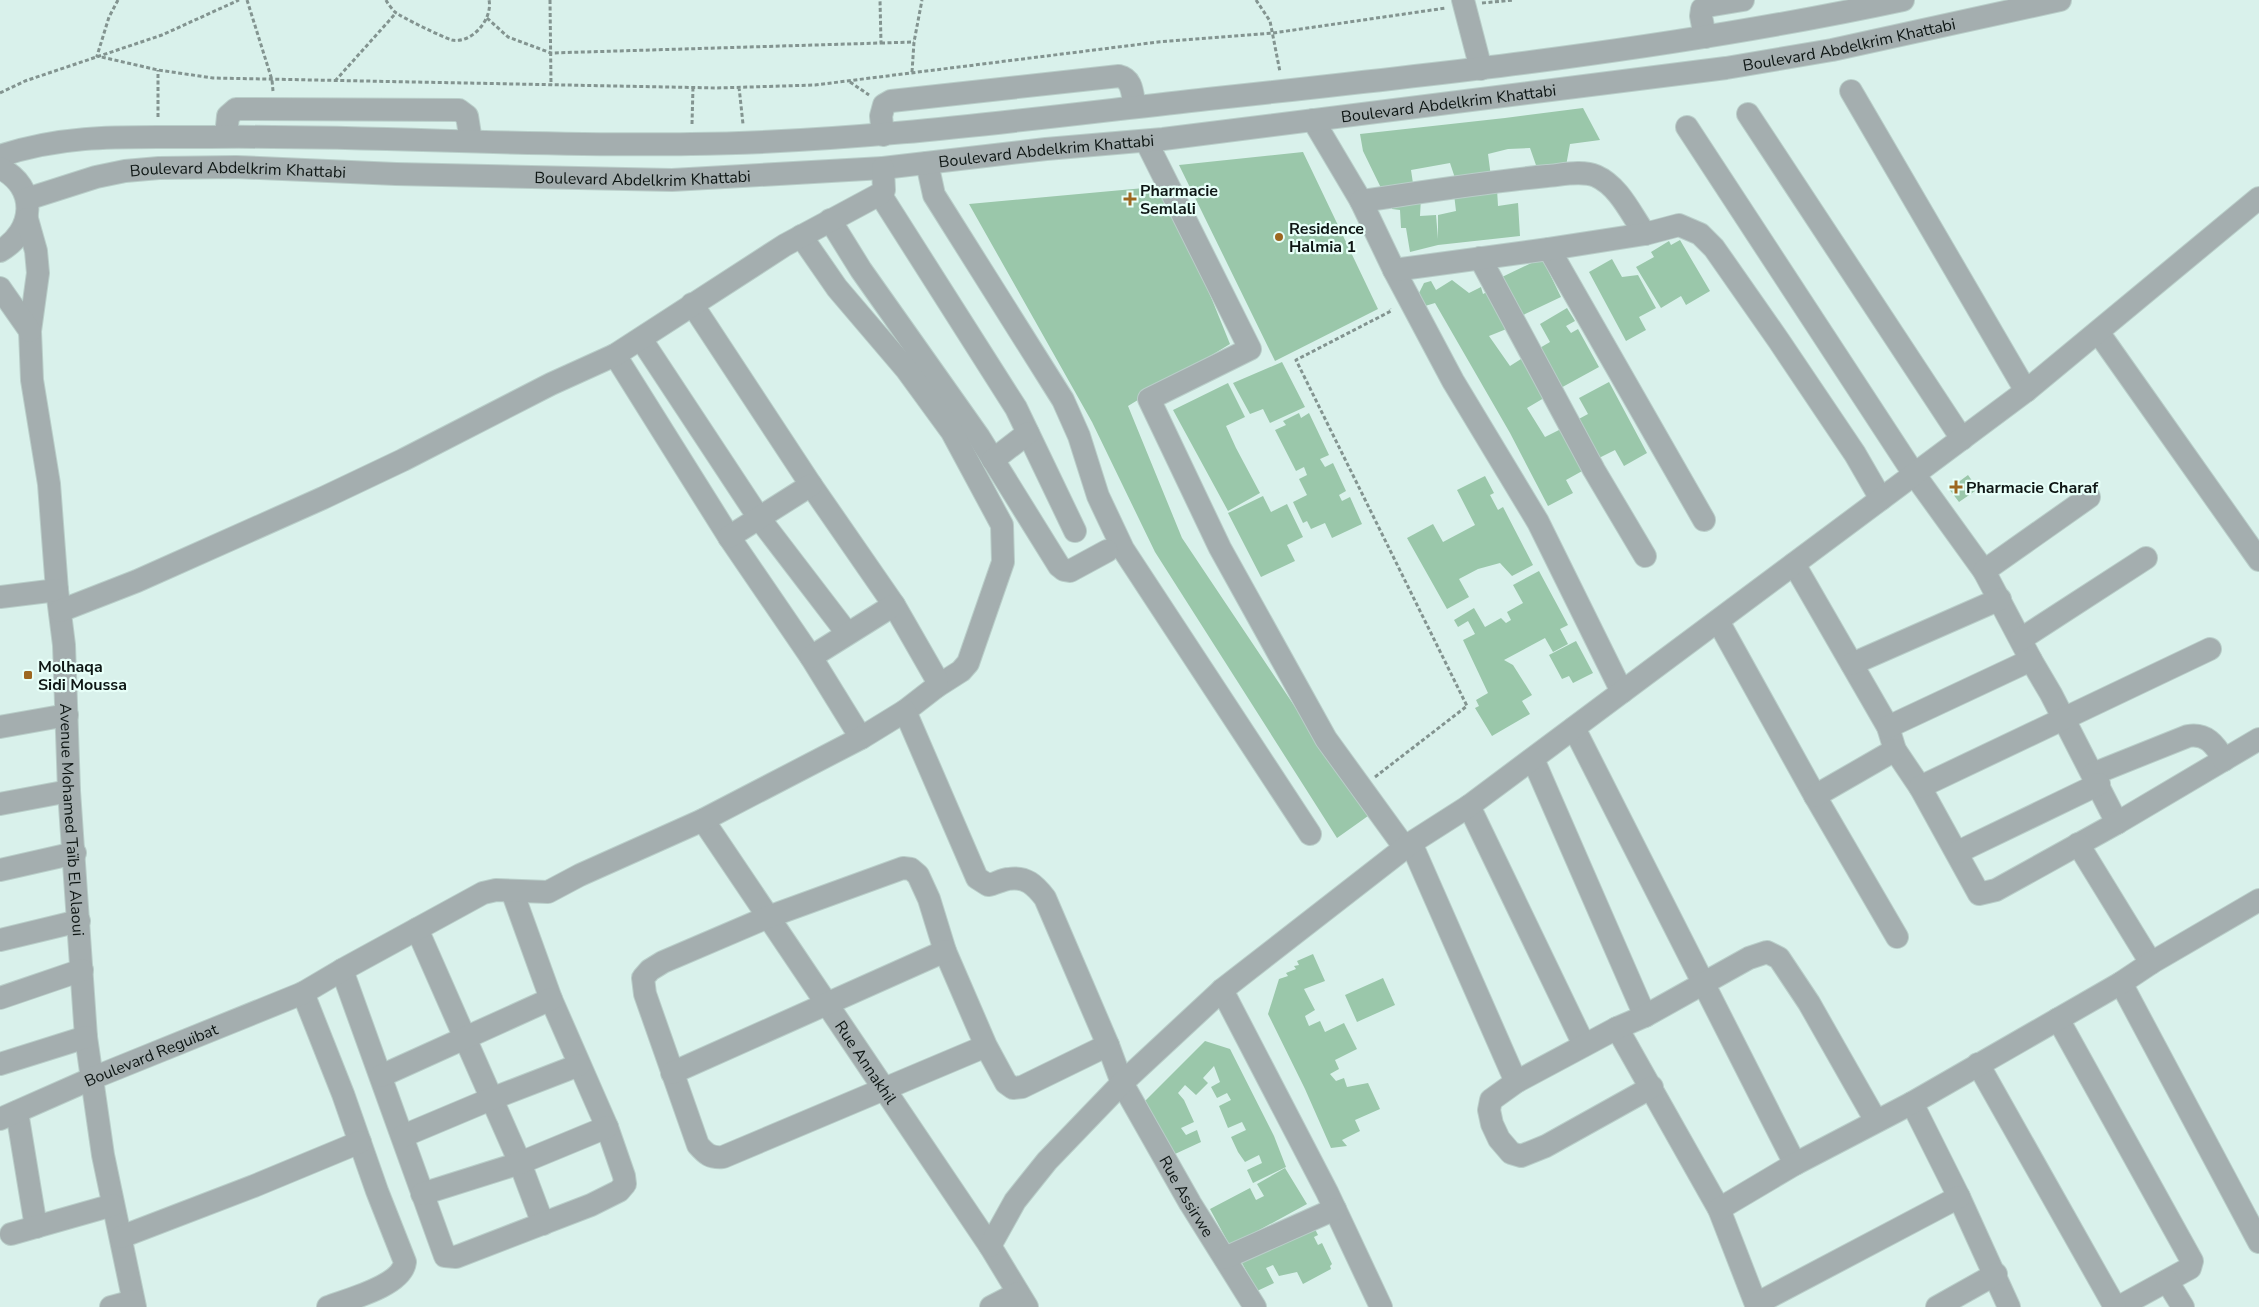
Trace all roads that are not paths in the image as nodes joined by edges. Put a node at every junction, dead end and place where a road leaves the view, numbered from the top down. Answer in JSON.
{"nodes":[{"id":1,"x":1743,"y":0,"type":"edge"},
{"id":2,"x":1903,"y":0,"type":"edge"},
{"id":3,"x":2060,"y":0,"type":"edge"},
{"id":4,"x":1464,"y":3,"type":"edge"},
{"id":5,"x":1705,"y":37,"type":"junction"},
{"id":6,"x":1481,"y":69,"type":"junction"},
{"id":7,"x":1458,"y":72,"type":"junction"},
{"id":8,"x":1851,"y":91,"type":"dead end"},
{"id":9,"x":1135,"y":107,"type":"junction"},
{"id":10,"x":1402,"y":110,"type":"junction"},
{"id":11,"x":1748,"y":114,"type":"dead end"},
{"id":12,"x":1313,"y":120,"type":"junction"},
{"id":13,"x":1687,"y":127,"type":"dead end"},
{"id":14,"x":883,"y":135,"type":"junction"},
{"id":15,"x":226,"y":136,"type":"junction"},
{"id":16,"x":265,"y":137,"type":"junction"},
{"id":17,"x":471,"y":141,"type":"junction"},
{"id":18,"x":1146,"y":141,"type":"junction"},
{"id":19,"x":0,"y":156,"type":"edge"},
{"id":20,"x":927,"y":163,"type":"junction"},
{"id":21,"x":0,"y":168,"type":"edge"},
{"id":22,"x":264,"y":168,"type":"junction"},
{"id":23,"x":883,"y":168,"type":"junction"},
{"id":24,"x":880,"y":194,"type":"junction"},
{"id":25,"x":1361,"y":202,"type":"junction"},
{"id":26,"x":27,"y":209,"type":"junction"},
{"id":27,"x":2255,"y":209,"type":"edge"},
{"id":28,"x":830,"y":220,"type":"junction"},
{"id":29,"x":1645,"y":234,"type":"junction"},
{"id":30,"x":801,"y":236,"type":"junction"},
{"id":31,"x":1549,"y":249,"type":"junction"},
{"id":32,"x":0,"y":251,"type":"edge"},
{"id":33,"x":1480,"y":258,"type":"junction"},
{"id":34,"x":1394,"y":270,"type":"junction"},
{"id":35,"x":0,"y":288,"type":"edge"},
{"id":36,"x":692,"y":304,"type":"junction"},
{"id":37,"x":0,"y":309,"type":"edge"},
{"id":38,"x":30,"y":331,"type":"junction"},
{"id":39,"x":2098,"y":332,"type":"junction"},
{"id":40,"x":641,"y":339,"type":"junction"},
{"id":41,"x":615,"y":355,"type":"junction"},
{"id":42,"x":2026,"y":391,"type":"junction"},
{"id":43,"x":1028,"y":434,"type":"junction"},
{"id":44,"x":1962,"y":438,"type":"junction"},
{"id":45,"x":993,"y":460,"type":"junction"},
{"id":46,"x":1914,"y":474,"type":"junction"},
{"id":47,"x":811,"y":485,"type":"junction"},
{"id":48,"x":2089,"y":497,"type":"dead end"},
{"id":49,"x":1881,"y":499,"type":"junction"},
{"id":50,"x":759,"y":518,"type":"junction"},
{"id":51,"x":1704,"y":520,"type":"dead end"},
{"id":52,"x":1075,"y":531,"type":"dead end"},
{"id":53,"x":728,"y":537,"type":"junction"},
{"id":54,"x":1107,"y":551,"type":"dead end"},
{"id":55,"x":1645,"y":556,"type":"dead end"},
{"id":56,"x":2146,"y":558,"type":"dead end"},
{"id":57,"x":2259,"y":560,"type":"edge"},
{"id":58,"x":1794,"y":564,"type":"junction"},
{"id":59,"x":1984,"y":571,"type":"junction"},
{"id":60,"x":0,"y":597,"type":"edge"},
{"id":61,"x":2000,"y":599,"type":"junction"},
{"id":62,"x":59,"y":601,"type":"junction"},
{"id":63,"x":894,"y":605,"type":"junction"},
{"id":64,"x":1718,"y":620,"type":"junction"},
{"id":65,"x":847,"y":633,"type":"junction"},
{"id":66,"x":2021,"y":639,"type":"junction"},
{"id":67,"x":2210,"y":649,"type":"dead end"},
{"id":68,"x":811,"y":657,"type":"junction"},
{"id":69,"x":2031,"y":660,"type":"junction"},
{"id":70,"x":1852,"y":664,"type":"junction"},
{"id":71,"x":936,"y":688,"type":"junction"},
{"id":72,"x":1622,"y":692,"type":"junction"},
{"id":73,"x":906,"y":711,"type":"junction"},
{"id":74,"x":67,"y":715,"type":"junction"},
{"id":75,"x":2064,"y":720,"type":"junction"},
{"id":76,"x":0,"y":727,"type":"edge"},
{"id":77,"x":1888,"y":727,"type":"junction"},
{"id":78,"x":1574,"y":728,"type":"junction"},
{"id":79,"x":861,"y":738,"type":"junction"},
{"id":80,"x":2259,"y":739,"type":"edge"},
{"id":81,"x":1895,"y":750,"type":"junction"},
{"id":82,"x":1533,"y":758,"type":"junction"},
{"id":83,"x":2224,"y":760,"type":"junction"},
{"id":84,"x":2096,"y":779,"type":"junction"},
{"id":85,"x":1920,"y":787,"type":"junction"},
{"id":86,"x":69,"y":791,"type":"junction"},
{"id":87,"x":1815,"y":796,"type":"junction"},
{"id":88,"x":0,"y":804,"type":"edge"},
{"id":89,"x":1469,"y":806,"type":"junction"},
{"id":90,"x":702,"y":820,"type":"junction"},
{"id":91,"x":2117,"y":823,"type":"junction"},
{"id":92,"x":1310,"y":834,"type":"dead end"},
{"id":93,"x":2078,"y":844,"type":"junction"},
{"id":94,"x":1408,"y":845,"type":"junction"},
{"id":95,"x":1958,"y":852,"type":"junction"},
{"id":96,"x":75,"y":853,"type":"junction"},
{"id":97,"x":0,"y":870,"type":"edge"},
{"id":98,"x":512,"y":891,"type":"junction"},
{"id":99,"x":2259,"y":900,"type":"edge"},
{"id":100,"x":768,"y":917,"type":"junction"},
{"id":101,"x":79,"y":922,"type":"junction"},
{"id":102,"x":417,"y":929,"type":"junction"},
{"id":103,"x":1897,"y":937,"type":"dead end"},
{"id":104,"x":0,"y":940,"type":"edge"},
{"id":105,"x":944,"y":951,"type":"junction"},
{"id":106,"x":2151,"y":963,"type":"junction"},
{"id":107,"x":82,"y":970,"type":"junction"},
{"id":108,"x":342,"y":970,"type":"junction"},
{"id":109,"x":1704,"y":982,"type":"junction"},
{"id":110,"x":2120,"y":983,"type":"junction"},
{"id":111,"x":1222,"y":990,"type":"junction"},
{"id":112,"x":303,"y":993,"type":"junction"},
{"id":113,"x":0,"y":998,"type":"edge"},
{"id":114,"x":551,"y":999,"type":"junction"},
{"id":115,"x":826,"y":1002,"type":"junction"},
{"id":116,"x":1645,"y":1016,"type":"junction"},
{"id":117,"x":2058,"y":1019,"type":"junction"},
{"id":118,"x":1617,"y":1028,"type":"junction"},
{"id":119,"x":86,"y":1038,"type":"junction"},
{"id":120,"x":464,"y":1038,"type":"junction"},
{"id":121,"x":1108,"y":1045,"type":"junction"},
{"id":122,"x":1584,"y":1045,"type":"junction"},
{"id":123,"x":986,"y":1046,"type":"junction"},
{"id":124,"x":0,"y":1064,"type":"edge"},
{"id":125,"x":1978,"y":1064,"type":"junction"},
{"id":126,"x":579,"y":1066,"type":"junction"},
{"id":127,"x":672,"y":1073,"type":"junction"},
{"id":128,"x":381,"y":1076,"type":"junction"},
{"id":129,"x":93,"y":1078,"type":"junction"},
{"id":130,"x":1516,"y":1082,"type":"junction"},
{"id":131,"x":1122,"y":1083,"type":"junction"},
{"id":132,"x":1652,"y":1088,"type":"junction"},
{"id":133,"x":884,"y":1089,"type":"junction"},
{"id":134,"x":491,"y":1099,"type":"junction"},
{"id":135,"x":1912,"y":1103,"type":"junction"},
{"id":136,"x":9,"y":1116,"type":"edge"},
{"id":137,"x":1876,"y":1121,"type":"junction"},
{"id":138,"x":607,"y":1127,"type":"junction"},
{"id":139,"x":403,"y":1136,"type":"junction"},
{"id":140,"x":360,"y":1142,"type":"junction"},
{"id":141,"x":520,"y":1162,"type":"junction"},
{"id":142,"x":1795,"y":1164,"type":"junction"},
{"id":143,"x":422,"y":1194,"type":"junction"},
{"id":144,"x":1960,"y":1198,"type":"junction"},
{"id":145,"x":113,"y":1205,"type":"junction"},
{"id":146,"x":1335,"y":1209,"type":"junction"},
{"id":147,"x":1719,"y":1209,"type":"junction"},
{"id":148,"x":543,"y":1224,"type":"junction"},
{"id":149,"x":36,"y":1227,"type":"junction"},
{"id":150,"x":11,"y":1234,"type":"dead end"},
{"id":151,"x":121,"y":1237,"type":"junction"},
{"id":152,"x":2259,"y":1242,"type":"edge"},
{"id":153,"x":990,"y":1246,"type":"junction"},
{"id":154,"x":1225,"y":1258,"type":"junction"},
{"id":155,"x":1996,"y":1274,"type":"junction"},
{"id":156,"x":2167,"y":1281,"type":"junction"},
{"id":157,"x":1022,"y":1300,"type":"edge"},
{"id":158,"x":134,"y":1304,"type":"edge"},
{"id":159,"x":1757,"y":1306,"type":"edge"},
{"id":160,"x":111,"y":1307,"type":"edge"},
{"id":161,"x":328,"y":1307,"type":"edge"},
{"id":162,"x":992,"y":1307,"type":"edge"},
{"id":163,"x":1255,"y":1307,"type":"edge"},
{"id":164,"x":1381,"y":1307,"type":"edge"},
{"id":165,"x":1937,"y":1307,"type":"edge"},
{"id":166,"x":2009,"y":1307,"type":"edge"},
{"id":167,"x":2115,"y":1307,"type":"edge"},
{"id":168,"x":2119,"y":1307,"type":"edge"},
{"id":169,"x":2183,"y":1307,"type":"edge"}],
"edges":[{"from":1,"to":5,"type":"street"},
{"from":2,"to":5,"type":"street","name":"Boulevard Abdelkrim Khattabi"},
{"from":3,"to":10,"type":"street","name":"Boulevard Abdelkrim Khattabi"},
{"from":4,"to":6,"type":"street"},
{"from":5,"to":6,"type":"street","name":"Boulevard Abdelkrim Khattabi"},
{"from":6,"to":7,"type":"street","name":"Boulevard Abdelkrim Khattabi"},
{"from":7,"to":9,"type":"street","name":"Boulevard Abdelkrim Khattabi"},
{"from":7,"to":10,"type":"street"},
{"from":8,"to":42,"type":"street"},
{"from":9,"to":14,"type":"street","name":"Boulevard Abdelkrim Khattabi"},
{"from":9,"to":14,"type":"street"},
{"from":10,"to":12,"type":"street","name":"Boulevard Abdelkrim Khattabi"},
{"from":11,"to":44,"type":"street"},
{"from":12,"to":18,"type":"street","name":"Boulevard Abdelkrim Khattabi"},
{"from":12,"to":25,"type":"street"},
{"from":13,"to":46,"type":"street"},
{"from":14,"to":17,"type":"street","name":"Boulevard Abdelkrim Khattabi"},
{"from":15,"to":16,"type":"street","name":"Boulevard Abdelkrim Khattabi"},
{"from":15,"to":17,"type":"street"},
{"from":15,"to":19,"type":"street","name":"Boulevard Abdelkrim Khattabi"},
{"from":16,"to":17,"type":"street","name":"Boulevard Abdelkrim Khattabi"},
{"from":16,"to":22,"type":"street"},
{"from":18,"to":20,"type":"street","name":"Boulevard Abdelkrim Khattabi"},
{"from":18,"to":94,"type":"street"},
{"from":20,"to":23,"type":"street","name":"Boulevard Abdelkrim Khattabi"},
{"from":20,"to":92,"type":"street"},
{"from":21,"to":26,"type":"street","name":"Avenue Mohamed Taïb El Alaoui"},
{"from":22,"to":23,"type":"street","name":"Boulevard Abdelkrim Khattabi"},
{"from":22,"to":26,"type":"street","name":"Boulevard Abdelkrim Khattabi"},
{"from":23,"to":24,"type":"street"},
{"from":24,"to":28,"type":"street"},
{"from":24,"to":43,"type":"street"},
{"from":25,"to":29,"type":"street"},
{"from":25,"to":34,"type":"street"},
{"from":26,"to":32,"type":"street"},
{"from":26,"to":38,"type":"street","name":"Avenue Mohamed Taïb El Alaoui"},
{"from":27,"to":39,"type":"street"},
{"from":28,"to":30,"type":"street"},
{"from":28,"to":45,"type":"street"},
{"from":29,"to":31,"type":"street"},
{"from":29,"to":49,"type":"street"},
{"from":30,"to":36,"type":"street"},
{"from":30,"to":71,"type":"street","name":"Boulevard Reguibat"},
{"from":31,"to":33,"type":"street"},
{"from":31,"to":51,"type":"street"},
{"from":33,"to":34,"type":"street"},
{"from":33,"to":55,"type":"street"},
{"from":34,"to":72,"type":"street"},
{"from":35,"to":38,"type":"street"},
{"from":36,"to":40,"type":"street"},
{"from":36,"to":47,"type":"street"},
{"from":37,"to":38,"type":"street"},
{"from":38,"to":62,"type":"street","name":"Avenue Mohamed Taïb El Alaoui"},
{"from":39,"to":42,"type":"street"},
{"from":39,"to":57,"type":"street"},
{"from":40,"to":41,"type":"street"},
{"from":40,"to":50,"type":"street"},
{"from":41,"to":53,"type":"street"},
{"from":41,"to":62,"type":"street"},
{"from":42,"to":44,"type":"street"},
{"from":43,"to":45,"type":"street"},
{"from":43,"to":52,"type":"street"},
{"from":44,"to":46,"type":"street"},
{"from":45,"to":54,"type":"street"},
{"from":46,"to":49,"type":"street"},
{"from":46,"to":59,"type":"street"},
{"from":47,"to":50,"type":"street"},
{"from":47,"to":63,"type":"street"},
{"from":48,"to":59,"type":"street"},
{"from":49,"to":58,"type":"street"},
{"from":50,"to":53,"type":"street"},
{"from":50,"to":65,"type":"street"},
{"from":53,"to":68,"type":"street"},
{"from":56,"to":66,"type":"street"},
{"from":58,"to":64,"type":"street"},
{"from":58,"to":70,"type":"street"},
{"from":59,"to":61,"type":"street"},
{"from":60,"to":62,"type":"street"},
{"from":61,"to":66,"type":"street"},
{"from":61,"to":70,"type":"street"},
{"from":62,"to":74,"type":"street","name":"Avenue Mohamed Taïb El Alaoui"},
{"from":63,"to":65,"type":"street"},
{"from":63,"to":71,"type":"street"},
{"from":64,"to":72,"type":"street"},
{"from":64,"to":87,"type":"street"},
{"from":65,"to":68,"type":"street"},
{"from":66,"to":69,"type":"street"},
{"from":67,"to":75,"type":"street"},
{"from":68,"to":79,"type":"street"},
{"from":69,"to":75,"type":"street"},
{"from":69,"to":77,"type":"street"},
{"from":70,"to":77,"type":"street"},
{"from":71,"to":73,"type":"street","name":"Boulevard Reguibat"},
{"from":72,"to":78,"type":"street"},
{"from":73,"to":79,"type":"street","name":"Boulevard Reguibat"},
{"from":73,"to":121,"type":"street","name":"Rue Assirwe"},
{"from":74,"to":76,"type":"street"},
{"from":74,"to":86,"type":"street","name":"Avenue Mohamed Taïb El Alaoui"},
{"from":75,"to":84,"type":"street"},
{"from":75,"to":85,"type":"street"},
{"from":77,"to":81,"type":"street"},
{"from":78,"to":82,"type":"street"},
{"from":78,"to":109,"type":"street"},
{"from":79,"to":90,"type":"street","name":"Boulevard Reguibat"},
{"from":80,"to":83,"type":"street"},
{"from":81,"to":85,"type":"street"},
{"from":81,"to":87,"type":"street"},
{"from":82,"to":89,"type":"street"},
{"from":82,"to":116,"type":"street"},
{"from":83,"to":84,"type":"street"},
{"from":83,"to":91,"type":"street"},
{"from":84,"to":91,"type":"street"},
{"from":84,"to":95,"type":"street"},
{"from":85,"to":95,"type":"street"},
{"from":86,"to":88,"type":"street"},
{"from":86,"to":96,"type":"street","name":"Avenue Mohamed Taïb El Alaoui"},
{"from":87,"to":103,"type":"street"},
{"from":89,"to":94,"type":"street"},
{"from":89,"to":122,"type":"street"},
{"from":90,"to":98,"type":"street","name":"Boulevard Reguibat"},
{"from":90,"to":100,"type":"street","name":"Rue Annakhil"},
{"from":91,"to":93,"type":"street"},
{"from":93,"to":95,"type":"street"},
{"from":93,"to":106,"type":"street"},
{"from":94,"to":111,"type":"street"},
{"from":94,"to":130,"type":"street"},
{"from":96,"to":97,"type":"street"},
{"from":96,"to":101,"type":"street","name":"Avenue Mohamed Taïb El Alaoui"},
{"from":98,"to":102,"type":"street","name":"Boulevard Reguibat"},
{"from":98,"to":114,"type":"street"},
{"from":99,"to":106,"type":"street"},
{"from":100,"to":105,"type":"street"},
{"from":100,"to":115,"type":"street","name":"Rue Annakhil"},
{"from":100,"to":127,"type":"street"},
{"from":101,"to":104,"type":"street"},
{"from":101,"to":107,"type":"street","name":"Avenue Mohamed Taïb El Alaoui"},
{"from":102,"to":108,"type":"street","name":"Boulevard Reguibat"},
{"from":102,"to":120,"type":"street"},
{"from":105,"to":115,"type":"street"},
{"from":105,"to":123,"type":"street"},
{"from":106,"to":110,"type":"street"},
{"from":107,"to":113,"type":"street"},
{"from":107,"to":119,"type":"street","name":"Avenue Mohamed Taïb El Alaoui"},
{"from":108,"to":112,"type":"street","name":"Boulevard Reguibat"},
{"from":108,"to":128,"type":"street"},
{"from":109,"to":116,"type":"street"},
{"from":109,"to":137,"type":"street"},
{"from":109,"to":142,"type":"street"},
{"from":110,"to":117,"type":"street"},
{"from":110,"to":152,"type":"street"},
{"from":111,"to":131,"type":"street"},
{"from":111,"to":146,"type":"street"},
{"from":112,"to":129,"type":"street","name":"Boulevard Reguibat"},
{"from":112,"to":140,"type":"street"},
{"from":114,"to":120,"type":"street"},
{"from":114,"to":126,"type":"street"},
{"from":115,"to":127,"type":"street"},
{"from":115,"to":133,"type":"street","name":"Rue Annakhil"},
{"from":116,"to":118,"type":"street"},
{"from":117,"to":125,"type":"street"},
{"from":117,"to":156,"type":"street"},
{"from":118,"to":122,"type":"street"},
{"from":118,"to":132,"type":"street"},
{"from":119,"to":124,"type":"street"},
{"from":119,"to":129,"type":"street","name":"Avenue Mohamed Taïb El Alaoui"},
{"from":120,"to":128,"type":"street"},
{"from":120,"to":134,"type":"street"},
{"from":121,"to":123,"type":"street"},
{"from":121,"to":131,"type":"street","name":"Rue Assirwe"},
{"from":122,"to":130,"type":"street"},
{"from":123,"to":133,"type":"street"},
{"from":125,"to":135,"type":"street"},
{"from":125,"to":167,"type":"street"},
{"from":126,"to":134,"type":"street"},
{"from":126,"to":138,"type":"street"},
{"from":127,"to":133,"type":"street"},
{"from":128,"to":139,"type":"street"},
{"from":129,"to":136,"type":"street","name":"Boulevard Reguibat"},
{"from":129,"to":145,"type":"street","name":"Avenue Mohamed Taïb El Alaoui"},
{"from":130,"to":132,"type":"street"},
{"from":131,"to":153,"type":"street"},
{"from":131,"to":154,"type":"street","name":"Rue Assirwe"},
{"from":132,"to":147,"type":"street"},
{"from":133,"to":153,"type":"street","name":"Rue Annakhil"},
{"from":134,"to":139,"type":"street"},
{"from":134,"to":141,"type":"street"},
{"from":135,"to":137,"type":"street"},
{"from":135,"to":144,"type":"street"},
{"from":136,"to":149,"type":"street"},
{"from":137,"to":142,"type":"street"},
{"from":138,"to":141,"type":"street"},
{"from":138,"to":148,"type":"street"},
{"from":139,"to":143,"type":"street"},
{"from":140,"to":151,"type":"street"},
{"from":140,"to":161,"type":"street"},
{"from":141,"to":143,"type":"street"},
{"from":141,"to":148,"type":"street"},
{"from":142,"to":147,"type":"street"},
{"from":143,"to":148,"type":"street"},
{"from":144,"to":155,"type":"street"},
{"from":144,"to":159,"type":"street"},
{"from":145,"to":149,"type":"street"},
{"from":145,"to":151,"type":"street","name":"Avenue Mohamed Taïb El Alaoui"},
{"from":146,"to":154,"type":"street"},
{"from":146,"to":164,"type":"street"},
{"from":147,"to":159,"type":"street"},
{"from":149,"to":150,"type":"street"},
{"from":151,"to":158,"type":"street","name":"Avenue Mohamed Taïb El Alaoui"},
{"from":153,"to":157,"type":"street","name":"Rue Annakhil"},
{"from":154,"to":163,"type":"street","name":"Rue Assirwe"},
{"from":155,"to":165,"type":"street"},
{"from":155,"to":166,"type":"street"},
{"from":156,"to":168,"type":"street"},
{"from":156,"to":169,"type":"street"},
{"from":157,"to":162,"type":"street"},
{"from":158,"to":160,"type":"street"}]}
